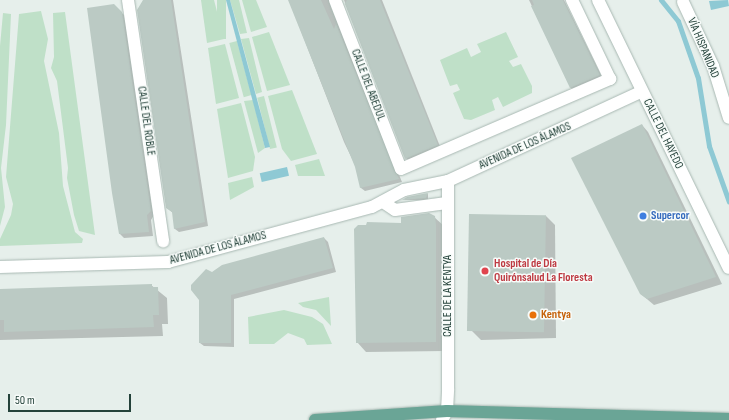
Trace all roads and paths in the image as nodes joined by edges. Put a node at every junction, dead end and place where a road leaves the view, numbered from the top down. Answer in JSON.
{"nodes":[{"id":1,"x":128,"y":0,"type":"edge"},
{"id":2,"x":335,"y":0,"type":"edge"},
{"id":3,"x":572,"y":0,"type":"edge"},
{"id":4,"x":598,"y":0,"type":"edge"},
{"id":5,"x":683,"y":2,"type":"dead end"},
{"id":6,"x":641,"y":92,"type":"junction"},
{"id":7,"x":729,"y":118,"type":"edge"},
{"id":8,"x":448,"y":181,"type":"junction"},
{"id":9,"x":383,"y":202,"type":"junction"},
{"id":10,"x":447,"y":203,"type":"junction"},
{"id":11,"x":163,"y":241,"type":"dead end"},
{"id":12,"x":0,"y":267,"type":"edge"},
{"id":13,"x":729,"y":268,"type":"edge"},
{"id":14,"x":444,"y":416,"type":"edge"},
{"id":15,"x":729,"y":419,"type":"edge"},
{"id":16,"x":315,"y":420,"type":"edge"}],
"edges":[{"from":1,"to":11,"type":"street","name":"CALLE DEL ROBLE"},
{"from":2,"to":3,"type":"street","name":"CALLE DEL ABEDUL"},
{"from":4,"to":6,"type":"street","name":"CALLE DEL HAYEDO"},
{"from":5,"to":7,"type":"street","name":"VÍA HISPANIDAD"},
{"from":6,"to":8,"type":"street","name":"AVENIDA DE LOS ÁLAMOS"},
{"from":6,"to":13,"type":"street","name":"CALLE DEL HAYEDO"},
{"from":8,"to":9,"type":"street","name":"AVENIDA DE LOS ÁLAMOS"},
{"from":8,"to":10,"type":"street","name":"CALLE DE LA KENTYA"},
{"from":9,"to":10,"type":"street"},
{"from":9,"to":12,"type":"street","name":"AVENIDA DE LOS ÁLAMOS"},
{"from":10,"to":14,"type":"street","name":"CALLE DE LA KENTYA"},
{"from":14,"to":15,"type":"main road"},
{"from":14,"to":16,"type":"main road"}]}
